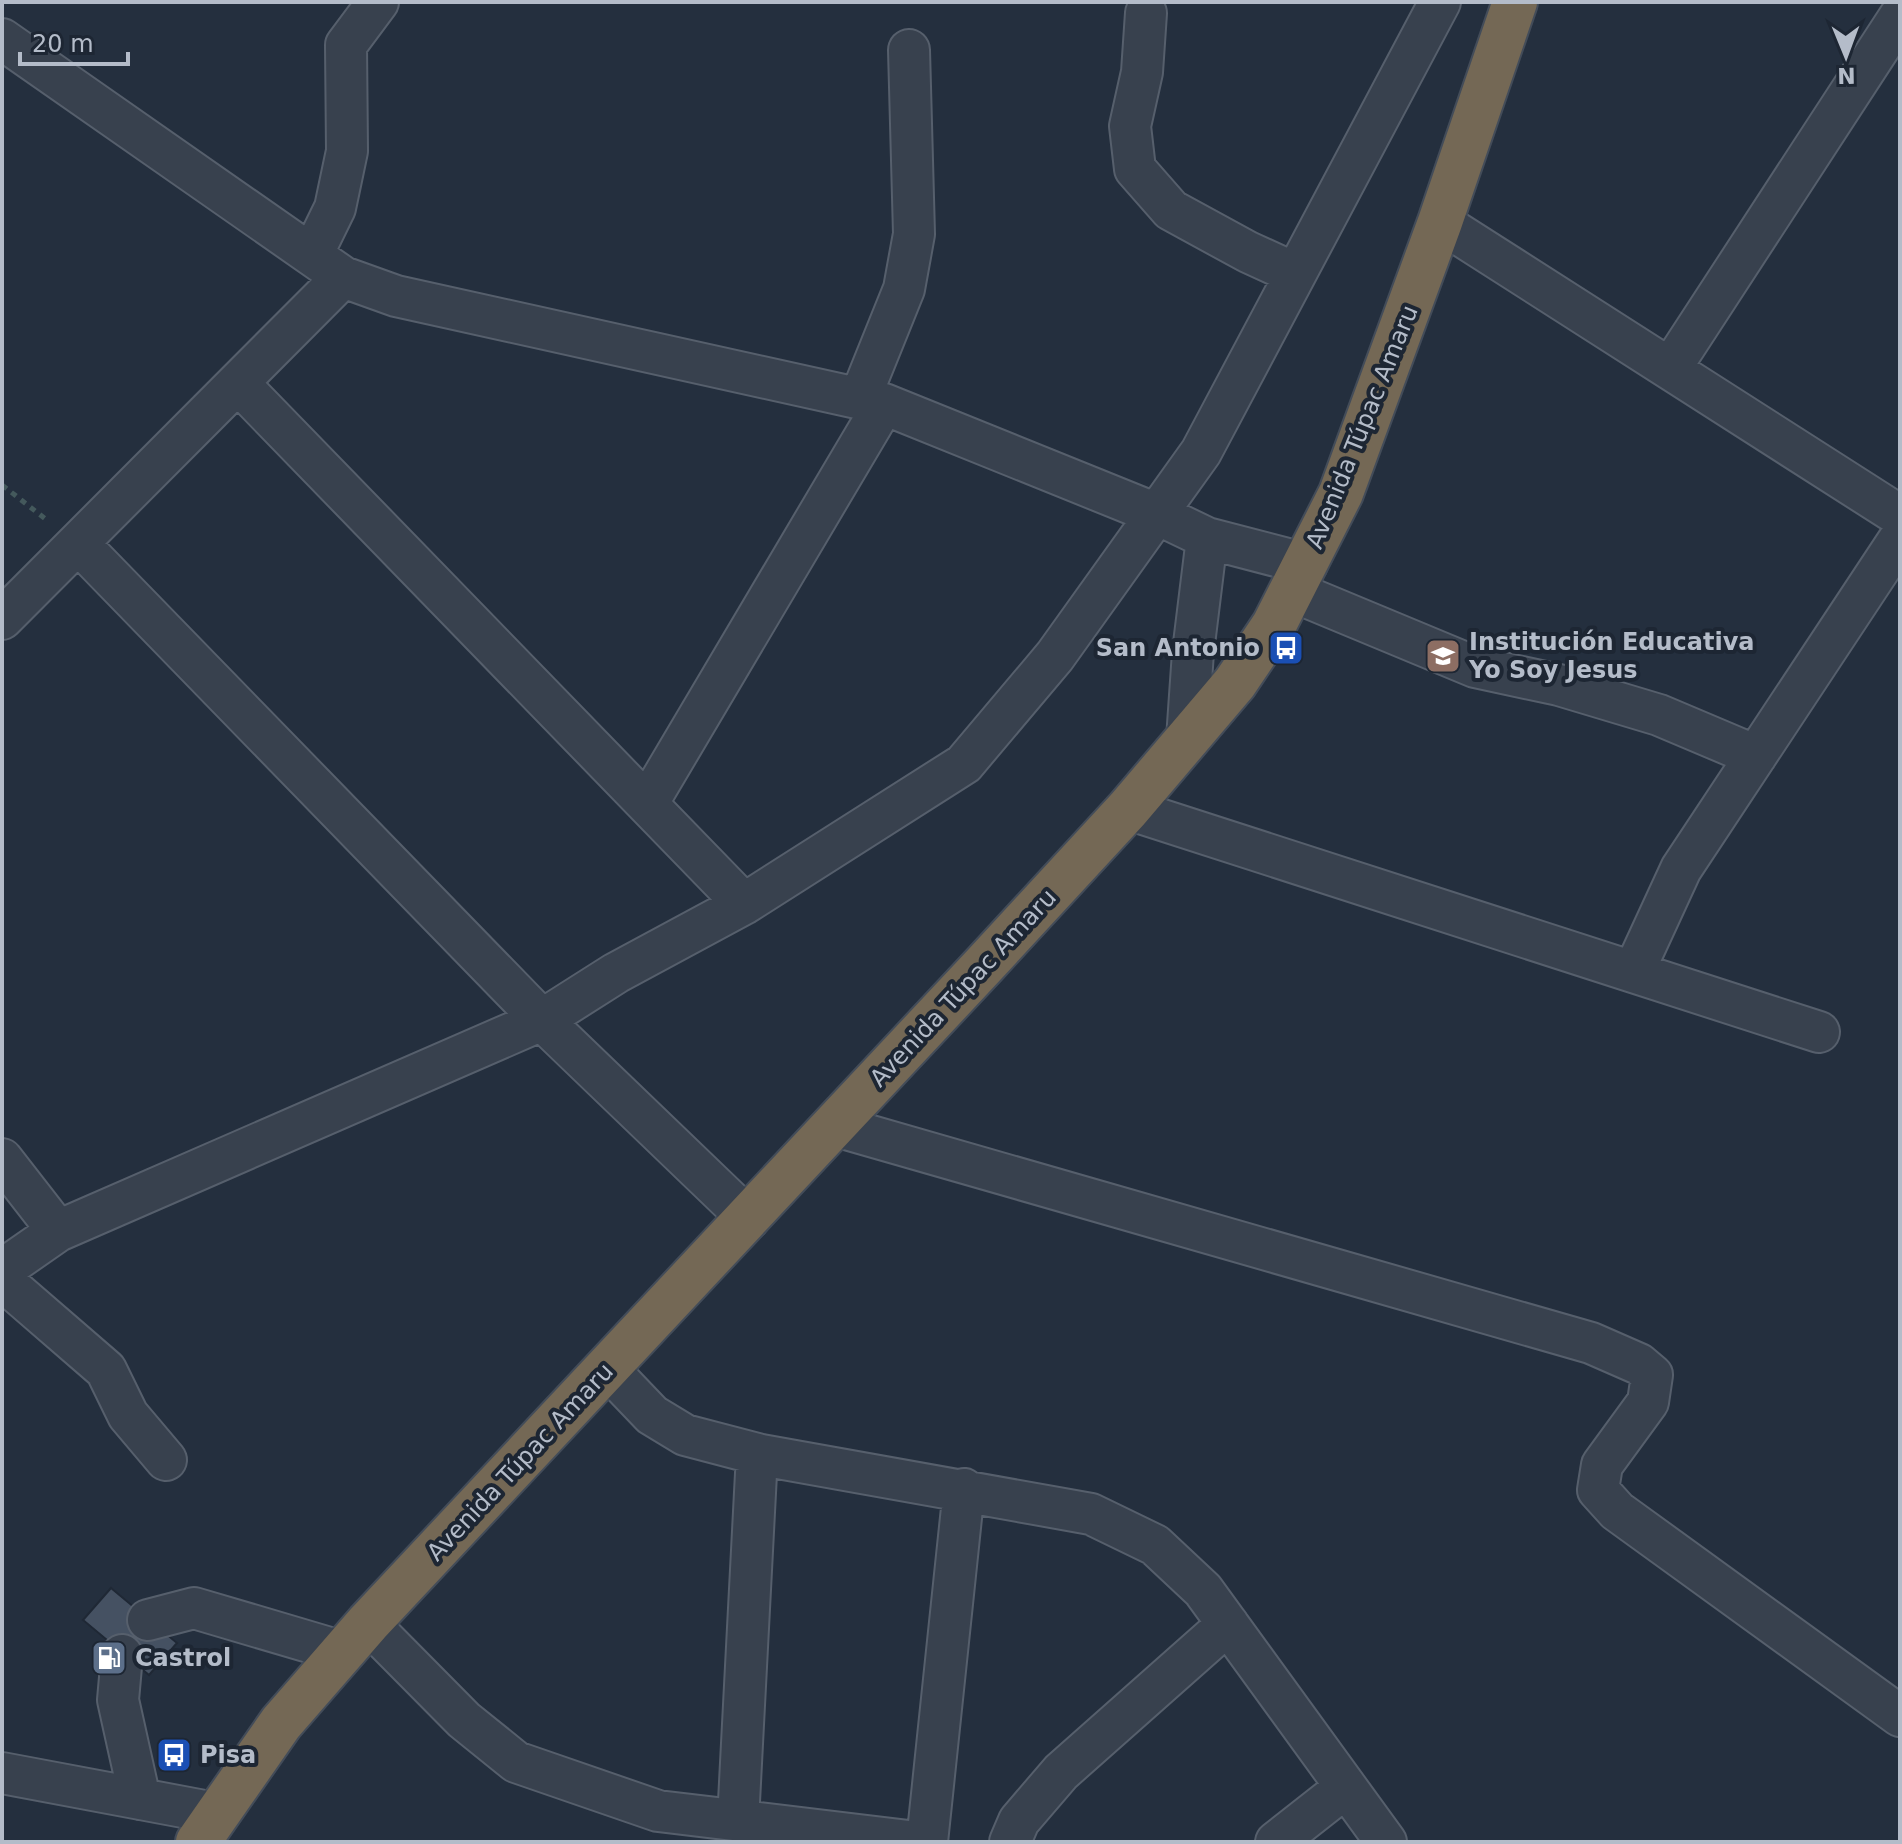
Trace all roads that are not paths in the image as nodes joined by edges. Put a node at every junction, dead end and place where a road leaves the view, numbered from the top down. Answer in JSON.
{"nodes":[{"id":1,"x":378,"y":2,"type":"edge"},
{"id":2,"x":1440,"y":2,"type":"edge"},
{"id":3,"x":1515,"y":2,"type":"edge"},
{"id":4,"x":1146,"y":13,"type":"dead end"},
{"id":5,"x":1900,"y":16,"type":"edge"},
{"id":6,"x":2,"y":40,"type":"edge"},
{"id":7,"x":909,"y":50,"type":"dead end"},
{"id":8,"x":1440,"y":222,"type":"junction"},
{"id":9,"x":328,"y":266,"type":"junction"},
{"id":10,"x":1294,"y":273,"type":"junction"},
{"id":11,"x":1670,"y":369,"type":"junction"},
{"id":12,"x":238,"y":383,"type":"junction"},
{"id":13,"x":872,"y":401,"type":"junction"},
{"id":14,"x":1159,"y":515,"type":"junction"},
{"id":15,"x":1900,"y":516,"type":"edge"},
{"id":16,"x":1207,"y":538,"type":"junction"},
{"id":17,"x":1900,"y":538,"type":"edge"},
{"id":18,"x":78,"y":543,"type":"junction"},
{"id":19,"x":1300,"y":578,"type":"junction"},
{"id":20,"x":2,"y":619,"type":"edge"},
{"id":21,"x":1187,"y":739,"type":"junction"},
{"id":22,"x":1756,"y":756,"type":"junction"},
{"id":23,"x":647,"y":804,"type":"junction"},
{"id":24,"x":1128,"y":809,"type":"junction"},
{"id":25,"x":744,"y":904,"type":"junction"},
{"id":26,"x":1634,"y":971,"type":"junction"},
{"id":27,"x":542,"y":1020,"type":"junction"},
{"id":28,"x":1819,"y":1032,"type":"dead end"},
{"id":29,"x":836,"y":1126,"type":"junction"},
{"id":30,"x":2,"y":1159,"type":"edge"},
{"id":31,"x":749,"y":1219,"type":"junction"},
{"id":32,"x":58,"y":1231,"type":"junction"},
{"id":33,"x":2,"y":1270,"type":"edge"},
{"id":34,"x":2,"y":1280,"type":"edge"},
{"id":35,"x":608,"y":1369,"type":"junction"},
{"id":36,"x":757,"y":1454,"type":"junction"},
{"id":37,"x":166,"y":1460,"type":"dead end"},
{"id":38,"x":964,"y":1489,"type":"junction"},
{"id":39,"x":148,"y":1620,"type":"dead end"},
{"id":40,"x":1228,"y":1624,"type":"junction"},
{"id":41,"x":356,"y":1637,"type":"junction"},
{"id":42,"x":122,"y":1655,"type":"dead end"},
{"id":43,"x":1900,"y":1716,"type":"edge"},
{"id":44,"x":2,"y":1773,"type":"edge"},
{"id":45,"x":1346,"y":1787,"type":"junction"},
{"id":46,"x":140,"y":1799,"type":"junction"},
{"id":47,"x":738,"y":1821,"type":"junction"},
{"id":48,"x":206,"y":1828,"type":"edge"},
{"id":49,"x":917,"y":1842,"type":"edge"},
{"id":50,"x":927,"y":1842,"type":"edge"},
{"id":51,"x":1010,"y":1842,"type":"edge"},
{"id":52,"x":1276,"y":1842,"type":"edge"},
{"id":53,"x":1386,"y":1842,"type":"edge"}],
"edges":[{"from":1,"to":9,"type":"street"},
{"from":2,"to":10,"type":"street"},
{"from":3,"to":8,"type":"highway","name":"Avenida Túpac Amaru"},
{"from":4,"to":10,"type":"street"},
{"from":5,"to":11,"type":"street"},
{"from":6,"to":9,"type":"street"},
{"from":7,"to":13,"type":"street"},
{"from":8,"to":11,"type":"street"},
{"from":8,"to":19,"type":"highway","name":"Avenida Túpac Amaru"},
{"from":9,"to":12,"type":"street"},
{"from":9,"to":13,"type":"street"},
{"from":10,"to":14,"type":"street"},
{"from":11,"to":15,"type":"street"},
{"from":12,"to":18,"type":"street"},
{"from":12,"to":23,"type":"street"},
{"from":13,"to":14,"type":"street"},
{"from":13,"to":23,"type":"street"},
{"from":14,"to":16,"type":"street"},
{"from":14,"to":25,"type":"street"},
{"from":16,"to":19,"type":"street"},
{"from":16,"to":21,"type":"street"},
{"from":17,"to":22,"type":"street"},
{"from":18,"to":20,"type":"street"},
{"from":18,"to":27,"type":"street"},
{"from":19,"to":21,"type":"highway","name":"Avenida Túpac Amaru"},
{"from":19,"to":22,"type":"street"},
{"from":21,"to":24,"type":"highway","name":"Avenida Túpac Amaru"},
{"from":22,"to":26,"type":"street"},
{"from":23,"to":25,"type":"street"},
{"from":24,"to":26,"type":"street"},
{"from":24,"to":29,"type":"highway","name":"Avenida Túpac Amaru"},
{"from":25,"to":27,"type":"street"},
{"from":26,"to":28,"type":"street"},
{"from":27,"to":31,"type":"street"},
{"from":27,"to":32,"type":"street"},
{"from":29,"to":31,"type":"highway","name":"Avenida Túpac Amaru"},
{"from":29,"to":43,"type":"street"},
{"from":30,"to":32,"type":"street"},
{"from":31,"to":35,"type":"highway","name":"Avenida Túpac Amaru"},
{"from":32,"to":33,"type":"street"},
{"from":34,"to":37,"type":"street"},
{"from":35,"to":36,"type":"street"},
{"from":35,"to":41,"type":"highway","name":"Avenida Túpac Amaru"},
{"from":36,"to":38,"type":"street"},
{"from":36,"to":47,"type":"street"},
{"from":38,"to":40,"type":"street"},
{"from":38,"to":50,"type":"street"},
{"from":39,"to":41,"type":"street"},
{"from":40,"to":45,"type":"street"},
{"from":40,"to":51,"type":"street"},
{"from":41,"to":47,"type":"street"},
{"from":41,"to":48,"type":"highway","name":"Avenida Túpac Amaru"},
{"from":42,"to":46,"type":"street"},
{"from":44,"to":46,"type":"street"},
{"from":45,"to":52,"type":"street"},
{"from":45,"to":53,"type":"street"},
{"from":46,"to":48,"type":"street"},
{"from":47,"to":49,"type":"street"}]}
